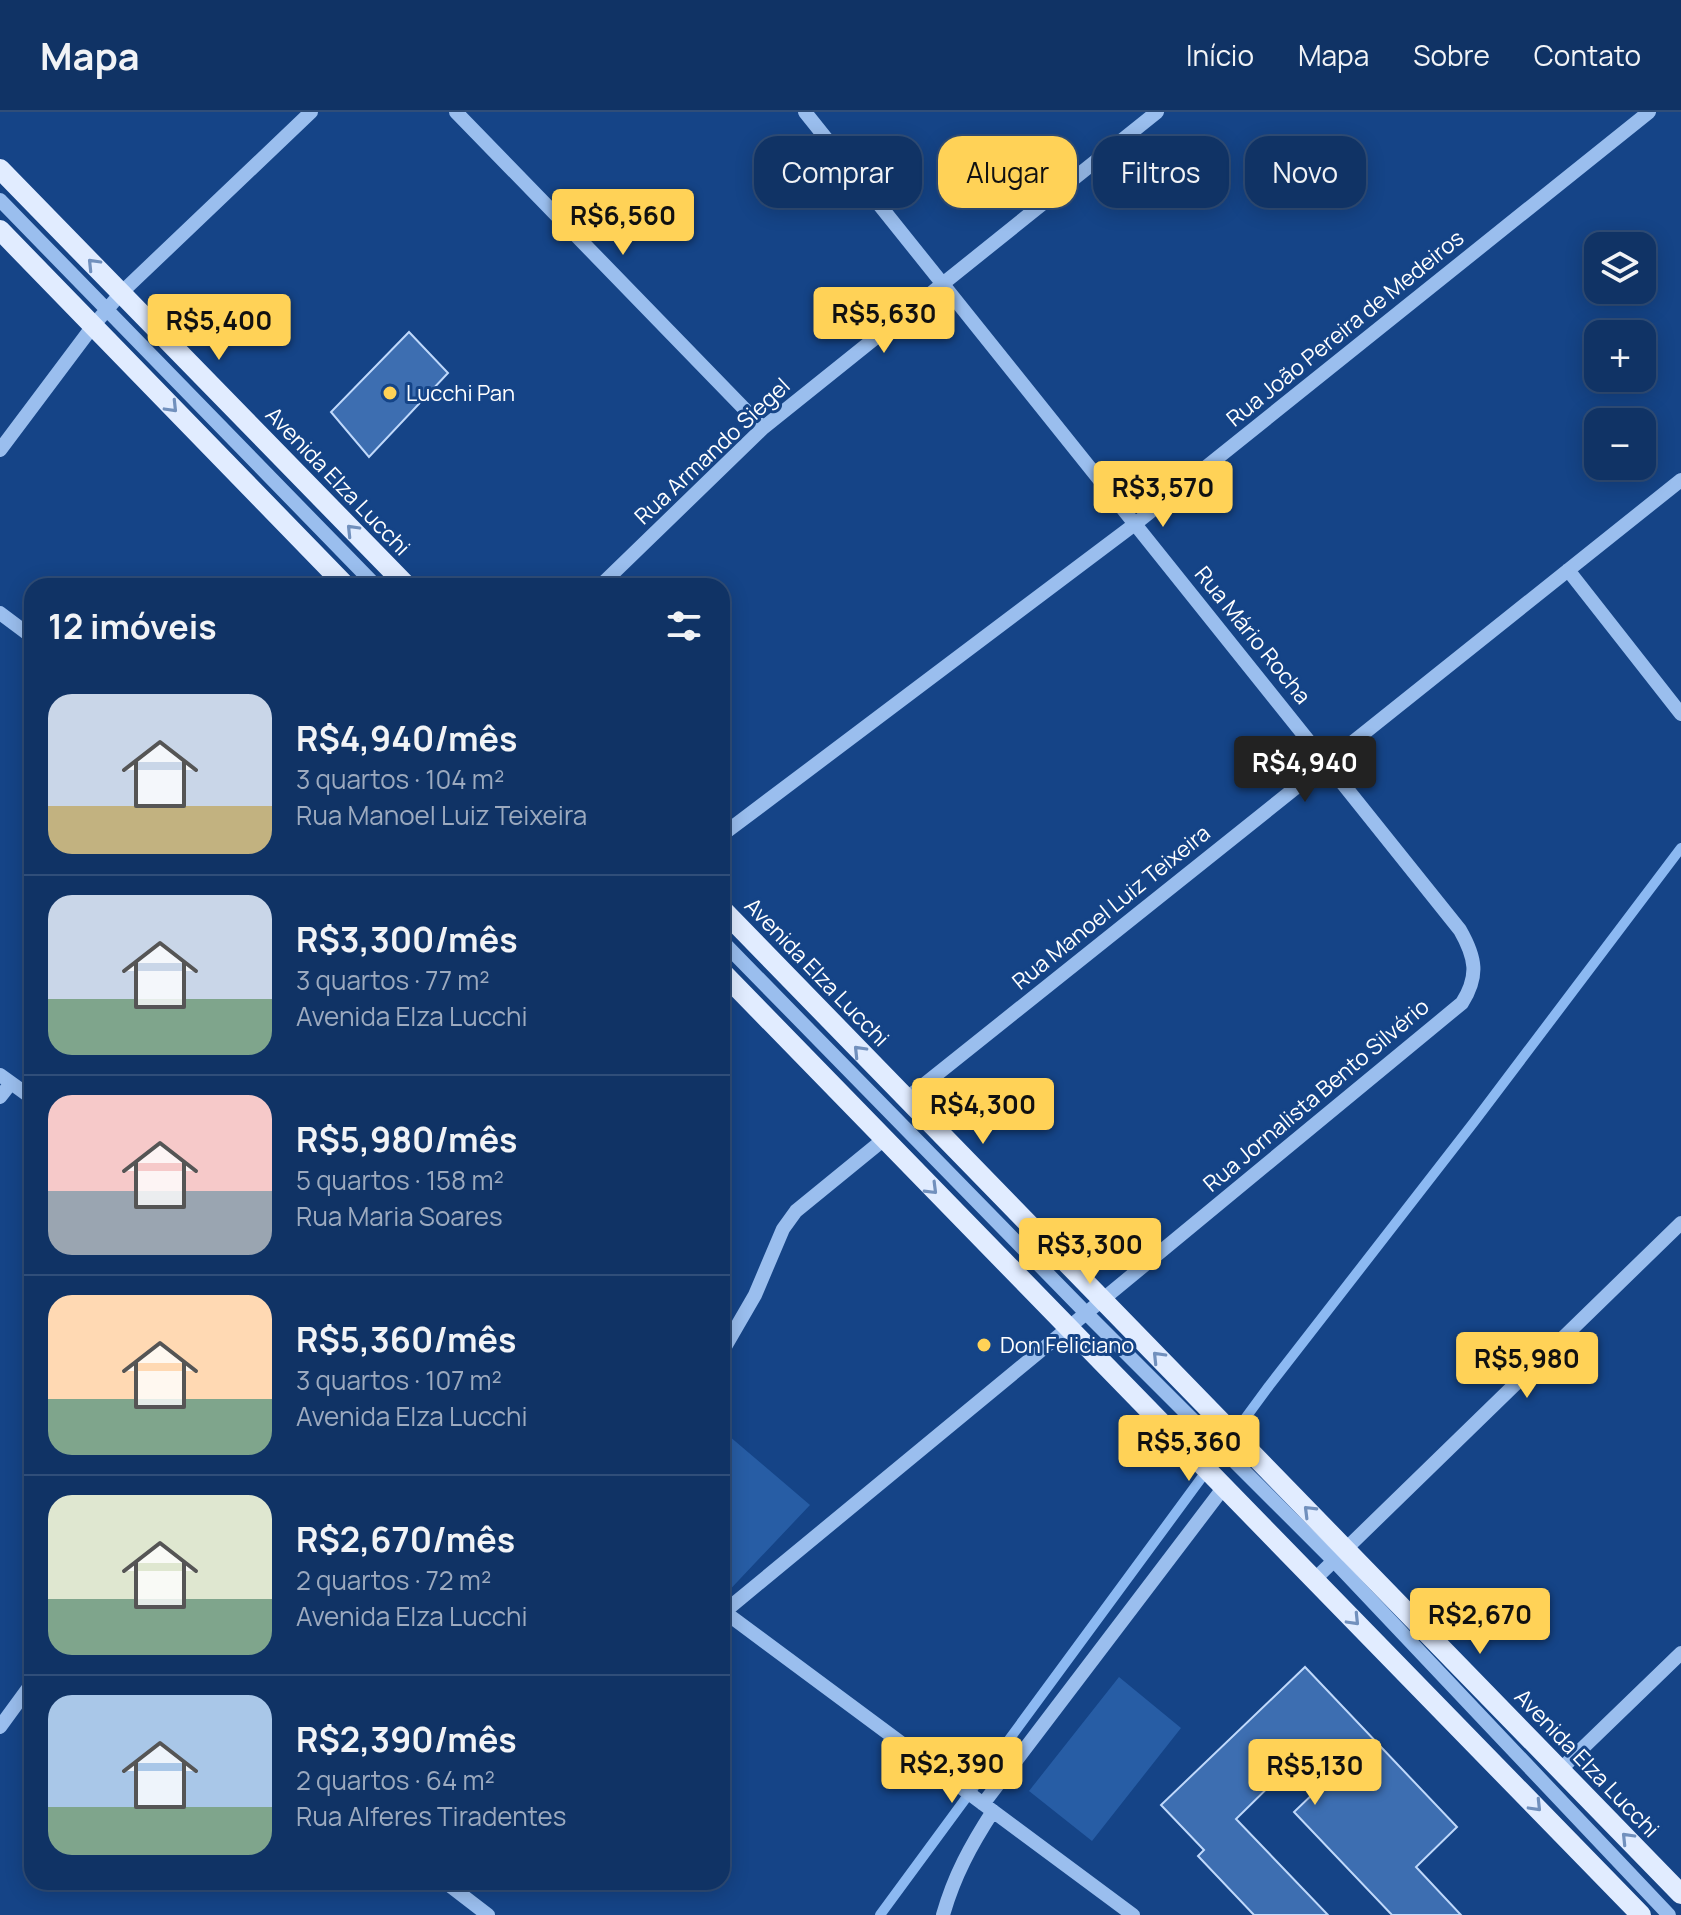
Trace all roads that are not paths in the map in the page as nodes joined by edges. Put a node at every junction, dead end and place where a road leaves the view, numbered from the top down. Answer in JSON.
{"nodes":[{"id":1,"x":311,"y":112,"type":"edge"},
{"id":2,"x":456,"y":112,"type":"edge"},
{"id":3,"x":805,"y":112,"type":"edge"},
{"id":4,"x":1157,"y":112,"type":"edge"},
{"id":5,"x":1649,"y":112,"type":"edge"},
{"id":6,"x":0,"y":169,"type":"edge"},
{"id":7,"x":0,"y":200,"type":"edge"},
{"id":8,"x":0,"y":230,"type":"edge"},
{"id":9,"x":943,"y":284,"type":"junction"},
{"id":10,"x":121,"y":293,"type":"junction"},
{"id":11,"x":107,"y":310,"type":"junction"},
{"id":12,"x":93,"y":326,"type":"junction"},
{"id":13,"x":763,"y":428,"type":"junction"},
{"id":14,"x":0,"y":450,"type":"edge"},
{"id":15,"x":1681,"y":480,"type":"edge"},
{"id":16,"x":1135,"y":524,"type":"junction"},
{"id":17,"x":1568,"y":570,"type":"junction"},
{"id":18,"x":338,"y":578,"type":"edge"},
{"id":19,"x":368,"y":578,"type":"edge"},
{"id":20,"x":399,"y":578,"type":"edge"},
{"id":21,"x":608,"y":578,"type":"edge"},
{"id":22,"x":0,"y":613,"type":"edge"},
{"id":23,"x":24,"y":631,"type":"edge"},
{"id":24,"x":1681,"y":714,"type":"edge"},
{"id":25,"x":1327,"y":763,"type":"junction"},
{"id":26,"x":730,"y":829,"type":"edge"},
{"id":27,"x":730,"y":917,"type":"edge"},
{"id":28,"x":730,"y":949,"type":"edge"},
{"id":29,"x":1474,"y":967,"type":"joint"},
{"id":30,"x":730,"y":980,"type":"edge"},
{"id":31,"x":5,"y":1079,"type":"edge"},
{"id":32,"x":24,"y":1092,"type":"edge"},
{"id":33,"x":0,"y":1097,"type":"edge"},
{"id":34,"x":906,"y":1099,"type":"junction"},
{"id":35,"x":883,"y":1140,"type":"junction"},
{"id":36,"x":1681,"y":1223,"type":"edge"},
{"id":37,"x":1095,"y":1308,"type":"junction"},
{"id":38,"x":1070,"y":1329,"type":"junction"},
{"id":39,"x":730,"y":1338,"type":"edge"},
{"id":40,"x":1223,"y":1486,"type":"junction"},
{"id":41,"x":1340,"y":1555,"type":"junction"},
{"id":42,"x":1315,"y":1579,"type":"junction"},
{"id":43,"x":730,"y":1605,"type":"edge"},
{"id":44,"x":730,"y":1616,"type":"edge"},
{"id":45,"x":1681,"y":1653,"type":"edge"},
{"id":46,"x":24,"y":1694,"type":"edge"},
{"id":47,"x":0,"y":1727,"type":"edge"},
{"id":48,"x":1560,"y":1770,"type":"junction"},
{"id":49,"x":986,"y":1805,"type":"junction"},
{"id":50,"x":455,"y":1890,"type":"edge"},
{"id":51,"x":1681,"y":1894,"type":"edge"},
{"id":52,"x":488,"y":1915,"type":"edge"},
{"id":53,"x":943,"y":1915,"type":"edge"},
{"id":54,"x":1133,"y":1915,"type":"edge"},
{"id":55,"x":1641,"y":1915,"type":"edge"},
{"id":56,"x":1669,"y":1915,"type":"edge"}],
"edges":[{"from":1,"to":10,"type":"street"},
{"from":2,"to":13,"type":"street"},
{"from":3,"to":9,"type":"street","name":"Rua Mário Rocha"},
{"from":4,"to":9,"type":"street","name":"Rua Armando Siegel"},
{"from":5,"to":16,"type":"street","name":"Rua João Pereira de Medeiros"},
{"from":10,"to":6,"type":"main road","name":"Avenida Elza Lucchi","one_way":true},
{"from":7,"to":11,"type":"street"},
{"from":8,"to":12,"type":"main road"},
{"from":9,"to":13,"type":"street","name":"Rua Armando Siegel"},
{"from":9,"to":16,"type":"street","name":"Rua Mário Rocha"},
{"from":10,"to":11,"type":"street"},
{"from":20,"to":10,"type":"main road","name":"Avenida Elza Lucchi","one_way":true},
{"from":11,"to":12,"type":"street"},
{"from":11,"to":19,"type":"street"},
{"from":12,"to":14,"type":"street"},
{"from":12,"to":18,"type":"main road","one_way":true},
{"from":13,"to":21,"type":"street","name":"Rua Armando Siegel"},
{"from":15,"to":17,"type":"street","name":"Rua Manoel Luiz Teixeira"},
{"from":16,"to":25,"type":"street","name":"Rua Mário Rocha"},
{"from":16,"to":26,"type":"street","name":"Rua João Pereira de Medeiros"},
{"from":17,"to":24,"type":"street"},
{"from":17,"to":25,"type":"street","name":"Rua Manoel Luiz Teixeira"},
{"from":22,"to":23,"type":"street"},
{"from":25,"to":29,"type":"street","name":"Rua Mário Rocha"},
{"from":25,"to":34,"type":"street","name":"Rua Manoel Luiz Teixeira"},
{"from":34,"to":27,"type":"main road","name":"Avenida Elza Lucchi","one_way":true},
{"from":28,"to":37,"type":"street"},
{"from":29,"to":37,"type":"street","name":"Rua Jornalista Bento Silvério"},
{"from":30,"to":35,"type":"main road"},
{"from":31,"to":32,"type":"street"},
{"from":31,"to":33,"type":"street"},
{"from":34,"to":37,"type":"main road","name":"Avenida Elza Lucchi"},
{"from":35,"to":38,"type":"main road","one_way":true},
{"from":35,"to":39,"type":"street"},
{"from":36,"to":41,"type":"street"},
{"from":37,"to":38,"type":"street","name":"Rua Jornalista Bento Silvério"},
{"from":37,"to":41,"type":"main road","name":"Avenida Elza Lucchi"},
{"from":38,"to":40,"type":"main road"},
{"from":38,"to":43,"type":"street","name":"Rua Jornalista Bento Silvério"},
{"from":40,"to":42,"type":"main road"},
{"from":40,"to":49,"type":"street"},
{"from":41,"to":42,"type":"street"},
{"from":41,"to":48,"type":"main road","name":"Avenida Elza Lucchi"},
{"from":41,"to":56,"type":"street"},
{"from":42,"to":55,"type":"main road","one_way":true},
{"from":44,"to":49,"type":"street"},
{"from":45,"to":48,"type":"street"},
{"from":46,"to":47,"type":"street"},
{"from":51,"to":48,"type":"main road","name":"Avenida Elza Lucchi","one_way":true},
{"from":49,"to":53,"type":"street"},
{"from":49,"to":54,"type":"street"},
{"from":50,"to":52,"type":"street"}]}
